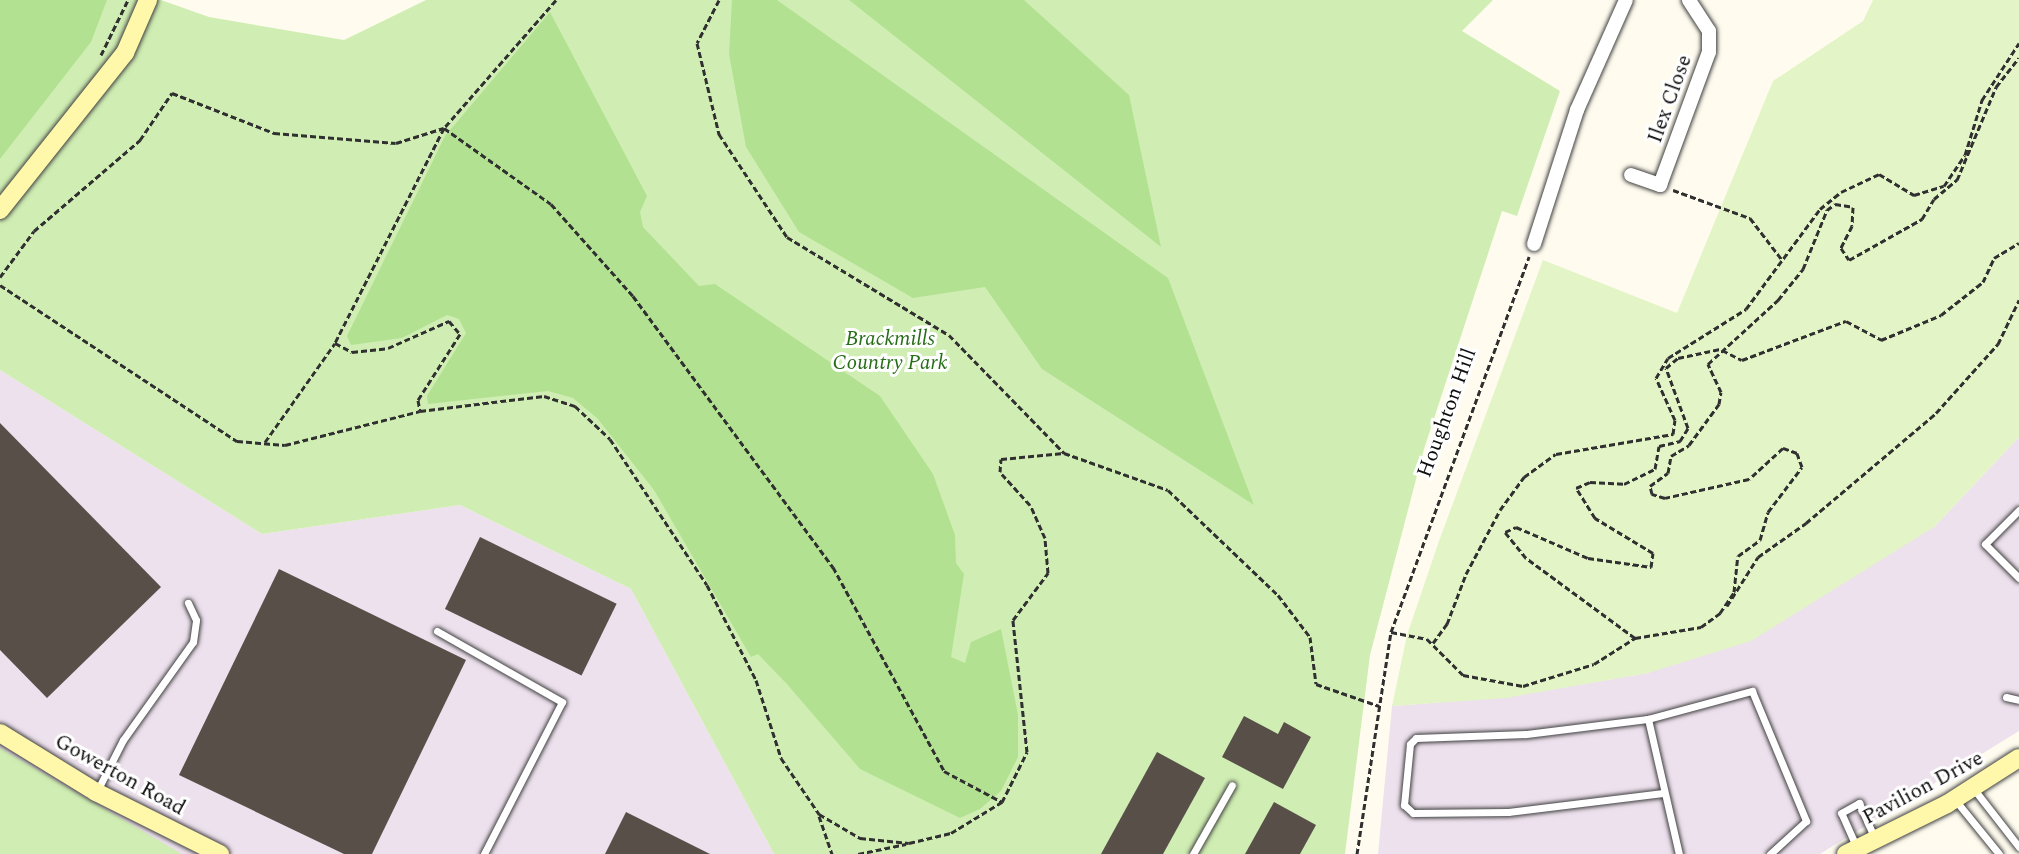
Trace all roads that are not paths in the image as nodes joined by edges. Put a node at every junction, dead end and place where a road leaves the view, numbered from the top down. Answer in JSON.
{"nodes":[{"id":1,"x":148,"y":0,"type":"edge"},
{"id":2,"x":1626,"y":0,"type":"edge"},
{"id":3,"x":1689,"y":0,"type":"edge"},
{"id":4,"x":1631,"y":175,"type":"dead end"},
{"id":5,"x":0,"y":210,"type":"edge"},
{"id":6,"x":1534,"y":244,"type":"road end"},
{"id":7,"x":2019,"y":510,"type":"edge"},
{"id":8,"x":2019,"y":578,"type":"edge"},
{"id":9,"x":188,"y":603,"type":"dead end"},
{"id":10,"x":437,"y":631,"type":"dead end"},
{"id":11,"x":2006,"y":697,"type":"dead end"},
{"id":12,"x":2019,"y":700,"type":"edge"},
{"id":13,"x":1648,"y":719,"type":"junction"},
{"id":14,"x":0,"y":733,"type":"edge"},
{"id":15,"x":2019,"y":758,"type":"edge"},
{"id":16,"x":1232,"y":785,"type":"dead end"},
{"id":17,"x":1973,"y":788,"type":"junction"},
{"id":18,"x":96,"y":792,"type":"junction"},
{"id":19,"x":1663,"y":793,"type":"junction"},
{"id":20,"x":1954,"y":799,"type":"junction"},
{"id":21,"x":1875,"y":839,"type":"junction"},
{"id":22,"x":2019,"y":847,"type":"edge"},
{"id":23,"x":1852,"y":851,"type":"edge"},
{"id":24,"x":220,"y":854,"type":"edge"},
{"id":25,"x":484,"y":854,"type":"edge"},
{"id":26,"x":1193,"y":854,"type":"edge"},
{"id":27,"x":1679,"y":854,"type":"edge"},
{"id":28,"x":1770,"y":854,"type":"edge"},
{"id":29,"x":1999,"y":854,"type":"edge"}],
"edges":[{"from":1,"to":5,"type":"street"},
{"from":2,"to":6,"type":"street"},
{"from":3,"to":4,"type":"street","name":"Ilex Close"},
{"from":7,"to":8,"type":"lane"},
{"from":9,"to":18,"type":"lane"},
{"from":10,"to":25,"type":"lane"},
{"from":11,"to":12,"type":"lane"},
{"from":13,"to":19,"type":"lane"},
{"from":13,"to":19,"type":"lane"},
{"from":13,"to":28,"type":"lane"},
{"from":14,"to":18,"type":"street","name":"Gowerton Road"},
{"from":15,"to":17,"type":"street","name":"Pavilion Drive"},
{"from":16,"to":26,"type":"lane"},
{"from":17,"to":20,"type":"street","name":"Pavilion Drive"},
{"from":17,"to":22,"type":"lane"},
{"from":18,"to":24,"type":"street","name":"Gowerton Road"},
{"from":19,"to":27,"type":"lane"},
{"from":20,"to":21,"type":"street","name":"Pavilion Drive"},
{"from":20,"to":29,"type":"lane"},
{"from":21,"to":23,"type":"street","name":"Pavilion Drive"},
{"from":21,"to":23,"type":"lane"}]}
